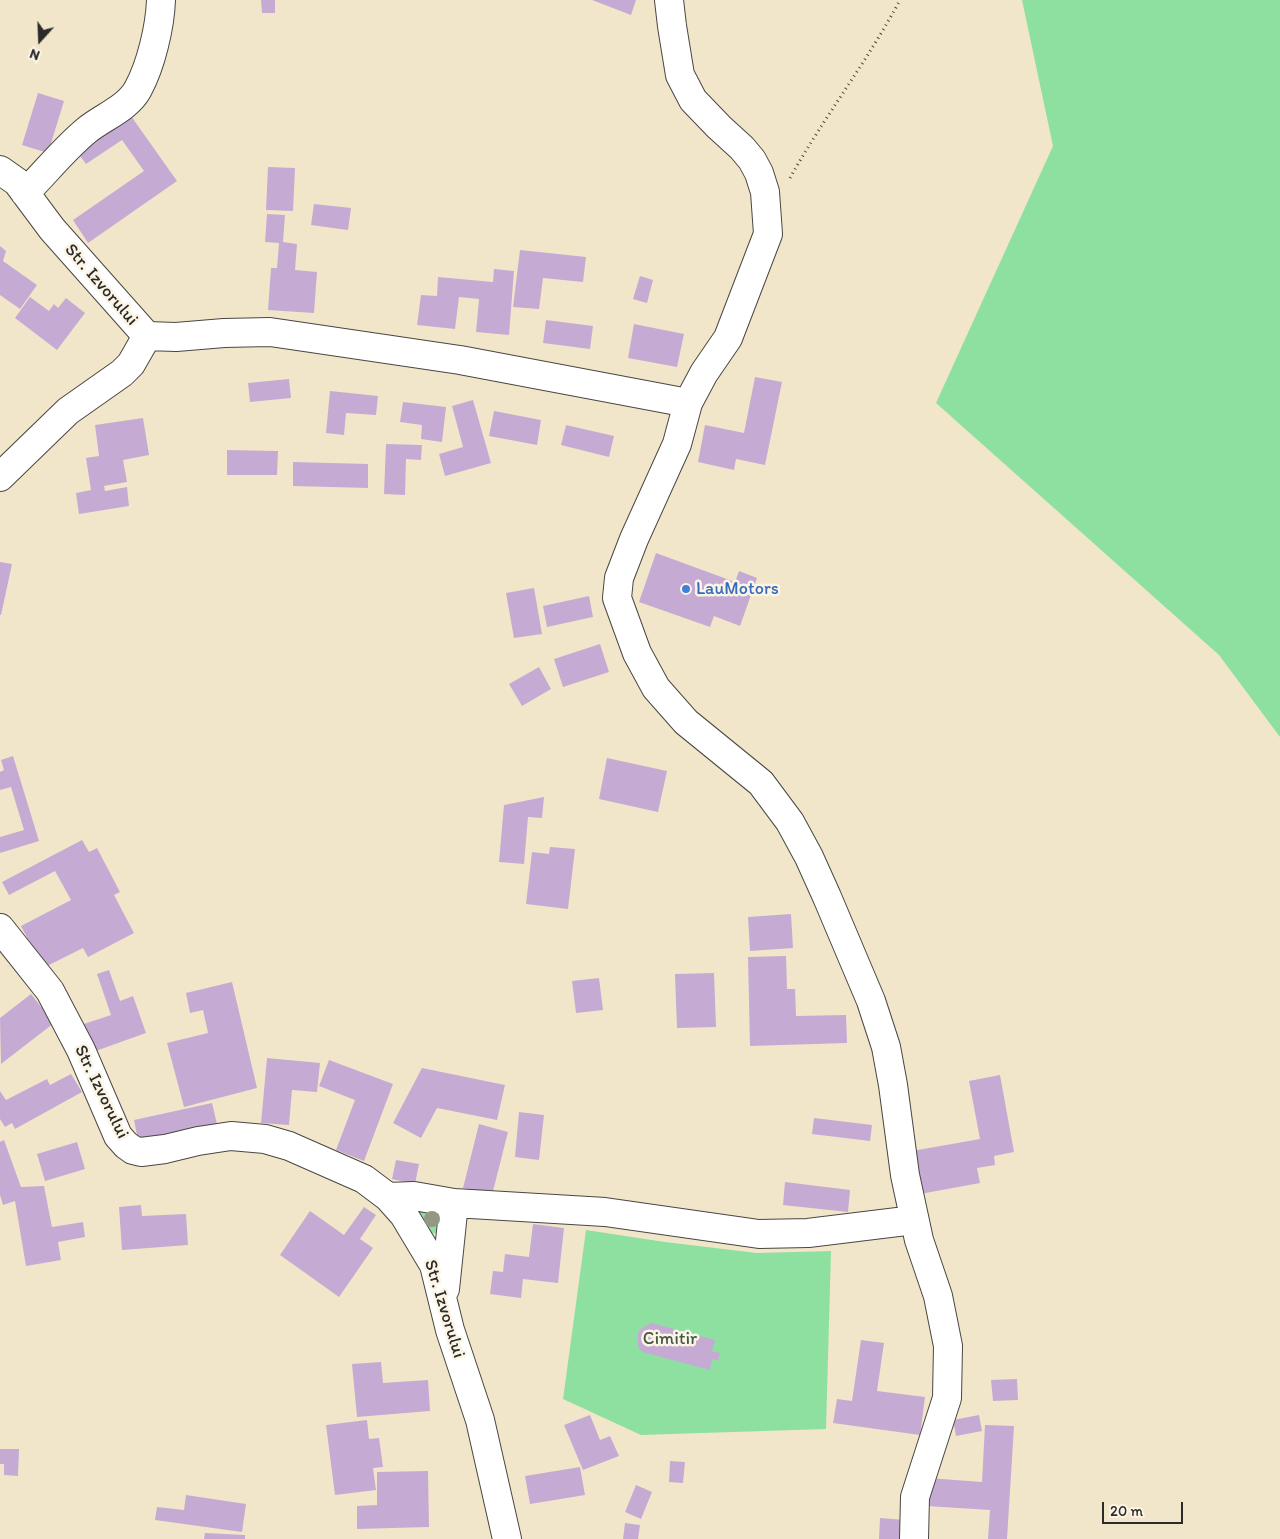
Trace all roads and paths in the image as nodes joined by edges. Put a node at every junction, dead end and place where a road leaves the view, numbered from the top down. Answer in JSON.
{"nodes":[{"id":1,"x":161,"y":0,"type":"edge"},
{"id":2,"x":669,"y":0,"type":"edge"},
{"id":3,"x":900,"y":0,"type":"edge"},
{"id":4,"x":0,"y":170,"type":"edge"},
{"id":5,"x":788,"y":182,"type":"dead end"},
{"id":6,"x":25,"y":193,"type":"junction"},
{"id":7,"x":147,"y":336,"type":"junction"},
{"id":8,"x":688,"y":403,"type":"junction"},
{"id":9,"x":0,"y":477,"type":"edge"},
{"id":10,"x":0,"y":928,"type":"edge"},
{"id":11,"x":388,"y":1197,"type":"junction"},
{"id":12,"x":454,"y":1203,"type":"junction"},
{"id":13,"x":914,"y":1220,"type":"junction"},
{"id":14,"x":443,"y":1303,"type":"junction"},
{"id":15,"x":507,"y":1539,"type":"edge"},
{"id":16,"x":914,"y":1539,"type":"edge"}],
"edges":[{"from":1,"to":6,"type":"street"},
{"from":2,"to":8,"type":"street"},
{"from":3,"to":5,"type":"path"},
{"from":4,"to":6,"type":"street","name":"Str. Izvorului"},
{"from":6,"to":7,"type":"street","name":"Str. Izvorului"},
{"from":7,"to":8,"type":"street"},
{"from":7,"to":9,"type":"street","name":"Str. Izvorului"},
{"from":8,"to":13,"type":"street"},
{"from":10,"to":11,"type":"street","name":"Str. Izvorului"},
{"from":11,"to":12,"type":"street"},
{"from":11,"to":14,"type":"street","name":"Str. Izvorului"},
{"from":12,"to":13,"type":"street"},
{"from":12,"to":14,"type":"street"},
{"from":13,"to":16,"type":"street"},
{"from":14,"to":15,"type":"street","name":"Str. Izvorului"}]}
